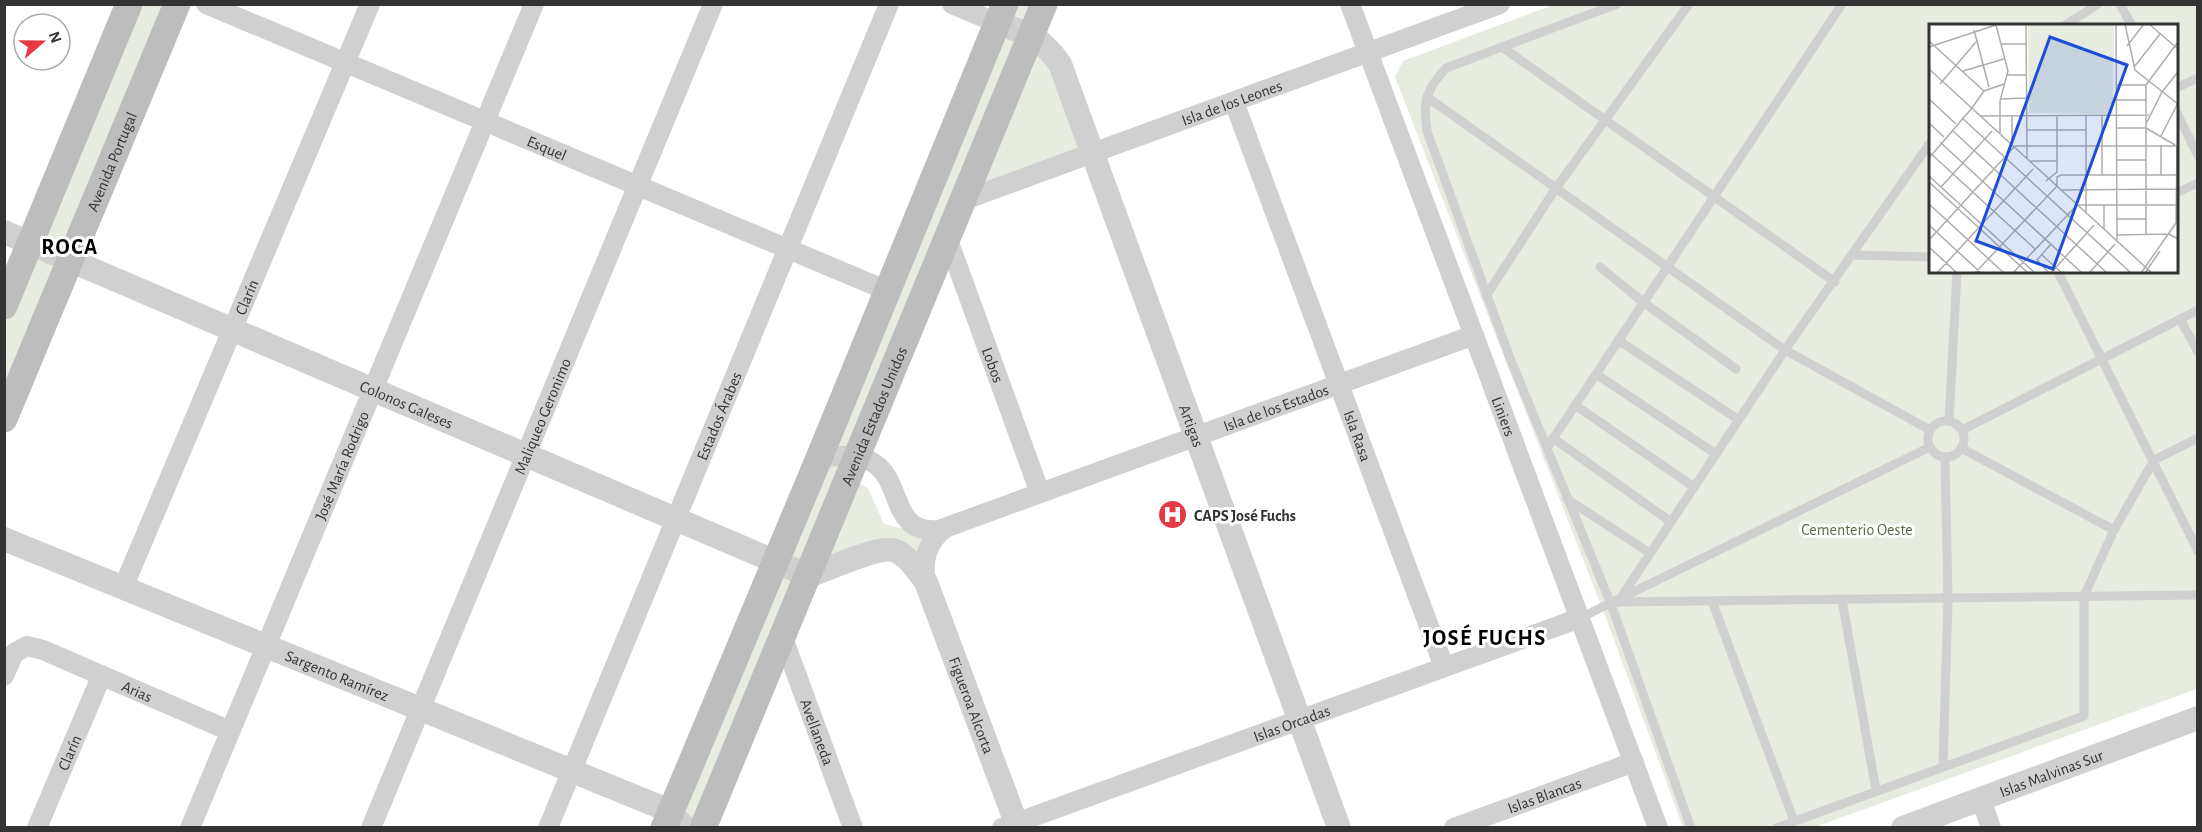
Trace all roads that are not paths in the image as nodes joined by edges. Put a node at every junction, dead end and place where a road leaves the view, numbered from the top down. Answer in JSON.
{"nodes":[{"id":1,"x":129,"y":4,"type":"edge"},
{"id":2,"x":177,"y":4,"type":"edge"},
{"id":3,"x":207,"y":4,"type":"edge"},
{"id":4,"x":370,"y":4,"type":"edge"},
{"id":5,"x":534,"y":4,"type":"edge"},
{"id":6,"x":712,"y":4,"type":"edge"},
{"id":7,"x":889,"y":4,"type":"edge"},
{"id":8,"x":952,"y":4,"type":"edge"},
{"id":9,"x":1350,"y":4,"type":"edge"},
{"id":10,"x":1500,"y":4,"type":"edge"},
{"id":11,"x":1617,"y":4,"type":"edge"},
{"id":12,"x":1689,"y":4,"type":"edge"},
{"id":13,"x":1842,"y":4,"type":"edge"},
{"id":14,"x":2097,"y":4,"type":"edge"},
{"id":15,"x":2120,"y":4,"type":"edge"},
{"id":16,"x":1048,"y":6,"type":"edge"},
{"id":17,"x":1001,"y":14,"type":"edge"},
{"id":18,"x":2067,"y":24,"type":"edge"},
{"id":19,"x":2131,"y":24,"type":"edge"},
{"id":20,"x":1031,"y":36,"type":"junction"},
{"id":21,"x":1502,"y":47,"type":"junction"},
{"id":22,"x":1368,"y":53,"type":"junction"},
{"id":23,"x":345,"y":63,"type":"junction"},
{"id":24,"x":2198,"y":78,"type":"edge"},
{"id":25,"x":2178,"y":87,"type":"edge"},
{"id":26,"x":1427,"y":97,"type":"junction"},
{"id":27,"x":1234,"y":102,"type":"junction"},
{"id":28,"x":2178,"y":115,"type":"edge"},
{"id":29,"x":1608,"y":120,"type":"junction"},
{"id":30,"x":485,"y":122,"type":"junction"},
{"id":31,"x":1929,"y":144,"type":"edge"},
{"id":32,"x":1090,"y":152,"type":"junction"},
{"id":33,"x":2198,"y":156,"type":"edge"},
{"id":34,"x":2198,"y":183,"type":"edge"},
{"id":35,"x":637,"y":186,"type":"junction"},
{"id":36,"x":1556,"y":188,"type":"junction"},
{"id":37,"x":2178,"y":192,"type":"edge"},
{"id":38,"x":1714,"y":196,"type":"junction"},
{"id":39,"x":964,"y":200,"type":"junction"},
{"id":40,"x":4,"y":232,"type":"edge"},
{"id":41,"x":947,"y":237,"type":"junction"},
{"id":42,"x":31,"y":243,"type":"junction"},
{"id":43,"x":788,"y":249,"type":"junction"},
{"id":44,"x":1854,"y":255,"type":"junction"},
{"id":45,"x":1929,"y":257,"type":"edge"},
{"id":46,"x":71,"y":259,"type":"junction"},
{"id":47,"x":1667,"y":266,"type":"junction"},
{"id":48,"x":1600,"y":267,"type":"dead end"},
{"id":49,"x":1957,"y":273,"type":"edge"},
{"id":50,"x":2058,"y":273,"type":"edge"},
{"id":51,"x":1835,"y":282,"type":"junction"},
{"id":52,"x":888,"y":291,"type":"junction"},
{"id":53,"x":1486,"y":296,"type":"junction"},
{"id":54,"x":1643,"y":302,"type":"junction"},
{"id":55,"x":4,"y":306,"type":"edge"},
{"id":56,"x":2198,"y":310,"type":"edge"},
{"id":57,"x":2180,"y":319,"type":"junction"},
{"id":58,"x":233,"y":329,"type":"junction"},
{"id":59,"x":1474,"y":335,"type":"junction"},
{"id":60,"x":1618,"y":340,"type":"junction"},
{"id":61,"x":1785,"y":350,"type":"junction"},
{"id":62,"x":2198,"y":352,"type":"edge"},
{"id":63,"x":2101,"y":358,"type":"junction"},
{"id":64,"x":1736,"y":369,"type":"dead end"},
{"id":65,"x":1596,"y":374,"type":"junction"},
{"id":66,"x":1339,"y":384,"type":"junction"},
{"id":67,"x":373,"y":389,"type":"junction"},
{"id":68,"x":1575,"y":405,"type":"junction"},
{"id":69,"x":4,"y":418,"type":"edge"},
{"id":70,"x":1739,"y":420,"type":"junction"},
{"id":71,"x":1949,"y":421,"type":"junction"},
{"id":72,"x":1930,"y":430,"type":"junction"},
{"id":73,"x":1962,"y":430,"type":"junction"},
{"id":74,"x":1196,"y":436,"type":"junction"},
{"id":75,"x":1553,"y":438,"type":"junction"},
{"id":76,"x":2198,"y":438,"type":"edge"},
{"id":77,"x":1930,"y":447,"type":"junction"},
{"id":78,"x":1547,"y":448,"type":"junction"},
{"id":79,"x":1961,"y":448,"type":"junction"},
{"id":80,"x":526,"y":454,"type":"junction"},
{"id":81,"x":1716,"y":454,"type":"junction"},
{"id":82,"x":855,"y":456,"type":"junction"},
{"id":83,"x":1944,"y":457,"type":"junction"},
{"id":84,"x":819,"y":458,"type":"junction"},
{"id":85,"x":2154,"y":460,"type":"junction"},
{"id":86,"x":1694,"y":487,"type":"junction"},
{"id":87,"x":1040,"y":493,"type":"junction"},
{"id":88,"x":1568,"y":499,"type":"junction"},
{"id":89,"x":676,"y":518,"type":"junction"},
{"id":90,"x":1671,"y":522,"type":"junction"},
{"id":91,"x":944,"y":529,"type":"junction"},
{"id":92,"x":2114,"y":530,"type":"junction"},
{"id":93,"x":4,"y":538,"type":"edge"},
{"id":94,"x":2198,"y":551,"type":"edge"},
{"id":95,"x":1650,"y":554,"type":"junction"},
{"id":96,"x":777,"y":561,"type":"junction"},
{"id":97,"x":809,"y":576,"type":"junction"},
{"id":98,"x":926,"y":582,"type":"junction"},
{"id":99,"x":123,"y":588,"type":"junction"},
{"id":100,"x":2198,"y":595,"type":"edge"},
{"id":101,"x":2084,"y":596,"type":"junction"},
{"id":102,"x":1842,"y":600,"type":"junction"},
{"id":103,"x":1948,"y":600,"type":"junction"},
{"id":104,"x":1712,"y":601,"type":"junction"},
{"id":105,"x":1615,"y":603,"type":"junction"},
{"id":106,"x":1580,"y":618,"type":"junction"},
{"id":107,"x":783,"y":638,"type":"junction"},
{"id":108,"x":265,"y":646,"type":"junction"},
{"id":109,"x":1444,"y":667,"type":"junction"},
{"id":110,"x":4,"y":676,"type":"edge"},
{"id":111,"x":101,"y":677,"type":"junction"},
{"id":112,"x":420,"y":710,"type":"junction"},
{"id":113,"x":2198,"y":718,"type":"edge"},
{"id":114,"x":1299,"y":720,"type":"junction"},
{"id":115,"x":230,"y":731,"type":"junction"},
{"id":116,"x":1634,"y":762,"type":"junction"},
{"id":117,"x":1943,"y":766,"type":"junction"},
{"id":118,"x":571,"y":772,"type":"junction"},
{"id":119,"x":1876,"y":790,"type":"junction"},
{"id":120,"x":1981,"y":799,"type":"junction"},
{"id":121,"x":1794,"y":821,"type":"junction"},
{"id":122,"x":674,"y":822,"type":"edge"},
{"id":123,"x":1012,"y":826,"type":"edge"},
{"id":124,"x":37,"y":828,"type":"edge"},
{"id":125,"x":190,"y":828,"type":"edge"},
{"id":126,"x":371,"y":828,"type":"edge"},
{"id":127,"x":549,"y":828,"type":"edge"},
{"id":128,"x":703,"y":828,"type":"edge"},
{"id":129,"x":853,"y":828,"type":"edge"},
{"id":130,"x":1339,"y":828,"type":"edge"},
{"id":131,"x":1454,"y":828,"type":"edge"},
{"id":132,"x":1658,"y":828,"type":"edge"},
{"id":133,"x":1691,"y":828,"type":"edge"},
{"id":134,"x":1776,"y":828,"type":"edge"},
{"id":135,"x":1903,"y":828,"type":"edge"},
{"id":136,"x":1991,"y":828,"type":"edge"}],
"edges":[{"from":1,"to":42,"type":"main road"},
{"from":2,"to":46,"type":"main road","name":"Avenida Portugal"},
{"from":3,"to":23,"type":"street","name":"Esquel"},
{"from":4,"to":23,"type":"street","name":"Clarín"},
{"from":5,"to":30,"type":"street","name":"José María Rodrigo"},
{"from":6,"to":35,"type":"street","name":"Maliqueo Geronimo"},
{"from":7,"to":43,"type":"street","name":"Estados Árabes"},
{"from":8,"to":17,"type":"street"},
{"from":9,"to":22,"type":"street","name":"Liniers"},
{"from":10,"to":22,"type":"street","name":"Isla de los Leones"},
{"from":11,"to":21,"type":"lane"},
{"from":12,"to":29,"type":"lane"},
{"from":13,"to":38,"type":"lane"},
{"from":14,"to":18,"type":"lane"},
{"from":15,"to":19,"type":"lane"},
{"from":16,"to":20,"type":"main road","name":"Avenida Estados Unidos"},
{"from":17,"to":20,"type":"street","name":"Artigas"},
{"from":17,"to":52,"type":"main road","name":"Avenida Estados Unidos"},
{"from":20,"to":32,"type":"street","name":"Artigas"},
{"from":20,"to":39,"type":"main road","name":"Avenida Estados Unidos"},
{"from":21,"to":26,"type":"lane"},
{"from":21,"to":29,"type":"lane"},
{"from":22,"to":27,"type":"street","name":"Isla de los Leones"},
{"from":22,"to":59,"type":"street","name":"Liniers"},
{"from":23,"to":30,"type":"street","name":"Esquel"},
{"from":23,"to":58,"type":"street","name":"Clarín"},
{"from":24,"to":25,"type":"lane"},
{"from":26,"to":36,"type":"lane"},
{"from":26,"to":53,"type":"lane"},
{"from":27,"to":32,"type":"street","name":"Isla de los Leones"},
{"from":27,"to":66,"type":"street","name":"Isla Rasa"},
{"from":28,"to":33,"type":"lane"},
{"from":29,"to":36,"type":"lane"},
{"from":29,"to":38,"type":"lane"},
{"from":30,"to":35,"type":"street","name":"Esquel"},
{"from":30,"to":67,"type":"street","name":"José María Rodrigo"},
{"from":31,"to":44,"type":"lane"},
{"from":32,"to":39,"type":"street","name":"Isla de los Leones"},
{"from":32,"to":74,"type":"street","name":"Artigas"},
{"from":34,"to":37,"type":"lane"},
{"from":35,"to":43,"type":"street","name":"Esquel"},
{"from":35,"to":80,"type":"street","name":"Maliqueo Geronimo"},
{"from":36,"to":47,"type":"lane"},
{"from":36,"to":53,"type":"lane"},
{"from":38,"to":47,"type":"lane"},
{"from":38,"to":51,"type":"lane"},
{"from":39,"to":41,"type":"main road","name":"Avenida Estados Unidos"},
{"from":40,"to":42,"type":"street","name":"Colonos Galeses"},
{"from":41,"to":82,"type":"main road","name":"Avenida Estados Unidos"},
{"from":41,"to":87,"type":"street","name":"Lobos"},
{"from":42,"to":46,"type":"street","name":"Colonos Galeses"},
{"from":42,"to":55,"type":"main road"},
{"from":43,"to":52,"type":"street","name":"Esquel"},
{"from":43,"to":89,"type":"street","name":"Estados Árabes"},
{"from":44,"to":45,"type":"lane"},
{"from":44,"to":51,"type":"lane"},
{"from":46,"to":58,"type":"street","name":"Colonos Galeses"},
{"from":46,"to":69,"type":"main road","name":"Avenida Portugal"},
{"from":47,"to":54,"type":"lane"},
{"from":47,"to":61,"type":"lane"},
{"from":48,"to":54,"type":"lane"},
{"from":49,"to":71,"type":"lane"},
{"from":50,"to":63,"type":"lane"},
{"from":51,"to":61,"type":"lane"},
{"from":52,"to":84,"type":"main road","name":"Avenida Estados Unidos"},
{"from":53,"to":78,"type":"lane"},
{"from":54,"to":60,"type":"lane"},
{"from":54,"to":64,"type":"lane"},
{"from":56,"to":57,"type":"lane"},
{"from":57,"to":62,"type":"lane"},
{"from":57,"to":63,"type":"lane"},
{"from":58,"to":67,"type":"street","name":"Colonos Galeses"},
{"from":58,"to":99,"type":"street","name":"Clarín"},
{"from":59,"to":66,"type":"street","name":"Isla de los Estados"},
{"from":59,"to":106,"type":"street","name":"Liniers"},
{"from":60,"to":65,"type":"lane"},
{"from":60,"to":70,"type":"lane"},
{"from":61,"to":70,"type":"lane"},
{"from":61,"to":72,"type":"lane"},
{"from":63,"to":73,"type":"lane"},
{"from":63,"to":85,"type":"lane"},
{"from":65,"to":68,"type":"lane"},
{"from":65,"to":81,"type":"lane"},
{"from":66,"to":74,"type":"street","name":"Isla de los Estados"},
{"from":66,"to":109,"type":"street","name":"Isla Rasa"},
{"from":67,"to":80,"type":"street","name":"Colonos Galeses"},
{"from":67,"to":108,"type":"street","name":"José María Rodrigo"},
{"from":68,"to":75,"type":"lane"},
{"from":68,"to":86,"type":"lane"},
{"from":70,"to":81,"type":"lane"},
{"from":71,"to":72,"type":"lane"},
{"from":71,"to":73,"type":"lane"},
{"from":72,"to":77,"type":"lane"},
{"from":73,"to":79,"type":"lane"},
{"from":74,"to":87,"type":"street","name":"Isla de los Estados"},
{"from":74,"to":114,"type":"street","name":"Artigas"},
{"from":75,"to":78,"type":"lane"},
{"from":75,"to":90,"type":"lane"},
{"from":76,"to":85,"type":"lane"},
{"from":77,"to":83,"type":"lane"},
{"from":77,"to":105,"type":"lane"},
{"from":78,"to":88,"type":"lane"},
{"from":79,"to":83,"type":"lane"},
{"from":79,"to":92,"type":"lane"},
{"from":80,"to":89,"type":"street","name":"Colonos Galeses"},
{"from":80,"to":112,"type":"street","name":"Maliqueo Geronimo"},
{"from":81,"to":86,"type":"lane"},
{"from":82,"to":84,"type":"street"},
{"from":82,"to":91,"type":"street","name":"Isla de los Estados"},
{"from":82,"to":97,"type":"main road","name":"Avenida Estados Unidos"},
{"from":83,"to":103,"type":"lane"},
{"from":84,"to":96,"type":"main road","name":"Avenida Estados Unidos"},
{"from":85,"to":92,"type":"lane"},
{"from":85,"to":94,"type":"lane"},
{"from":86,"to":90,"type":"lane"},
{"from":87,"to":91,"type":"street","name":"Isla de los Estados"},
{"from":88,"to":95,"type":"lane"},
{"from":88,"to":105,"type":"lane"},
{"from":89,"to":96,"type":"street","name":"Colonos Galeses"},
{"from":89,"to":118,"type":"street","name":"Estados Árabes"},
{"from":90,"to":95,"type":"lane"},
{"from":91,"to":98,"type":"street"},
{"from":92,"to":101,"type":"lane"},
{"from":93,"to":99,"type":"street","name":"Sargento Ramírez"},
{"from":95,"to":105,"type":"lane"},
{"from":96,"to":97,"type":"street","name":"Colonos Galeses"},
{"from":96,"to":122,"type":"main road","name":"Avenida Estados Unidos"},
{"from":97,"to":98,"type":"street"},
{"from":97,"to":107,"type":"main road","name":"Avenida Estados Unidos"},
{"from":98,"to":123,"type":"street","name":"Figueroa Alcorta"},
{"from":99,"to":108,"type":"street","name":"Sargento Ramírez"},
{"from":100,"to":101,"type":"lane"},
{"from":101,"to":103,"type":"lane"},
{"from":101,"to":117,"type":"lane"},
{"from":102,"to":103,"type":"lane"},
{"from":102,"to":104,"type":"lane"},
{"from":102,"to":119,"type":"lane"},
{"from":103,"to":117,"type":"lane"},
{"from":104,"to":105,"type":"lane"},
{"from":104,"to":121,"type":"lane"},
{"from":105,"to":106,"type":"lane"},
{"from":105,"to":133,"type":"lane"},
{"from":106,"to":109,"type":"street","name":"Islas Orcadas"},
{"from":106,"to":116,"type":"street","name":"Liniers"},
{"from":107,"to":128,"type":"main road","name":"Avenida Estados Unidos"},
{"from":107,"to":129,"type":"street","name":"Avellaneda"},
{"from":108,"to":112,"type":"street","name":"Sargento Ramírez"},
{"from":108,"to":115,"type":"street","name":"José María Rodrigo"},
{"from":109,"to":114,"type":"street","name":"Islas Orcadas"},
{"from":110,"to":111,"type":"street","name":"Arias"},
{"from":111,"to":115,"type":"street","name":"Arias"},
{"from":111,"to":124,"type":"street","name":"Clarín"},
{"from":112,"to":118,"type":"street","name":"Sargento Ramírez"},
{"from":112,"to":126,"type":"street","name":"Maliqueo Geronimo"},
{"from":113,"to":120,"type":"street","name":"Islas Malvinas Sur"},
{"from":114,"to":123,"type":"street","name":"Islas Orcadas"},
{"from":114,"to":130,"type":"street","name":"Artigas"},
{"from":115,"to":125,"type":"street","name":"José María Rodrigo"},
{"from":116,"to":131,"type":"street","name":"Islas Blancas"},
{"from":116,"to":132,"type":"street","name":"Liniers"},
{"from":117,"to":119,"type":"lane"},
{"from":118,"to":122,"type":"street","name":"Sargento Ramírez"},
{"from":118,"to":127,"type":"street","name":"Estados Árabes"},
{"from":119,"to":121,"type":"lane"},
{"from":120,"to":135,"type":"street","name":"Islas Malvinas Sur"},
{"from":120,"to":136,"type":"street"},
{"from":121,"to":134,"type":"lane"}]}
